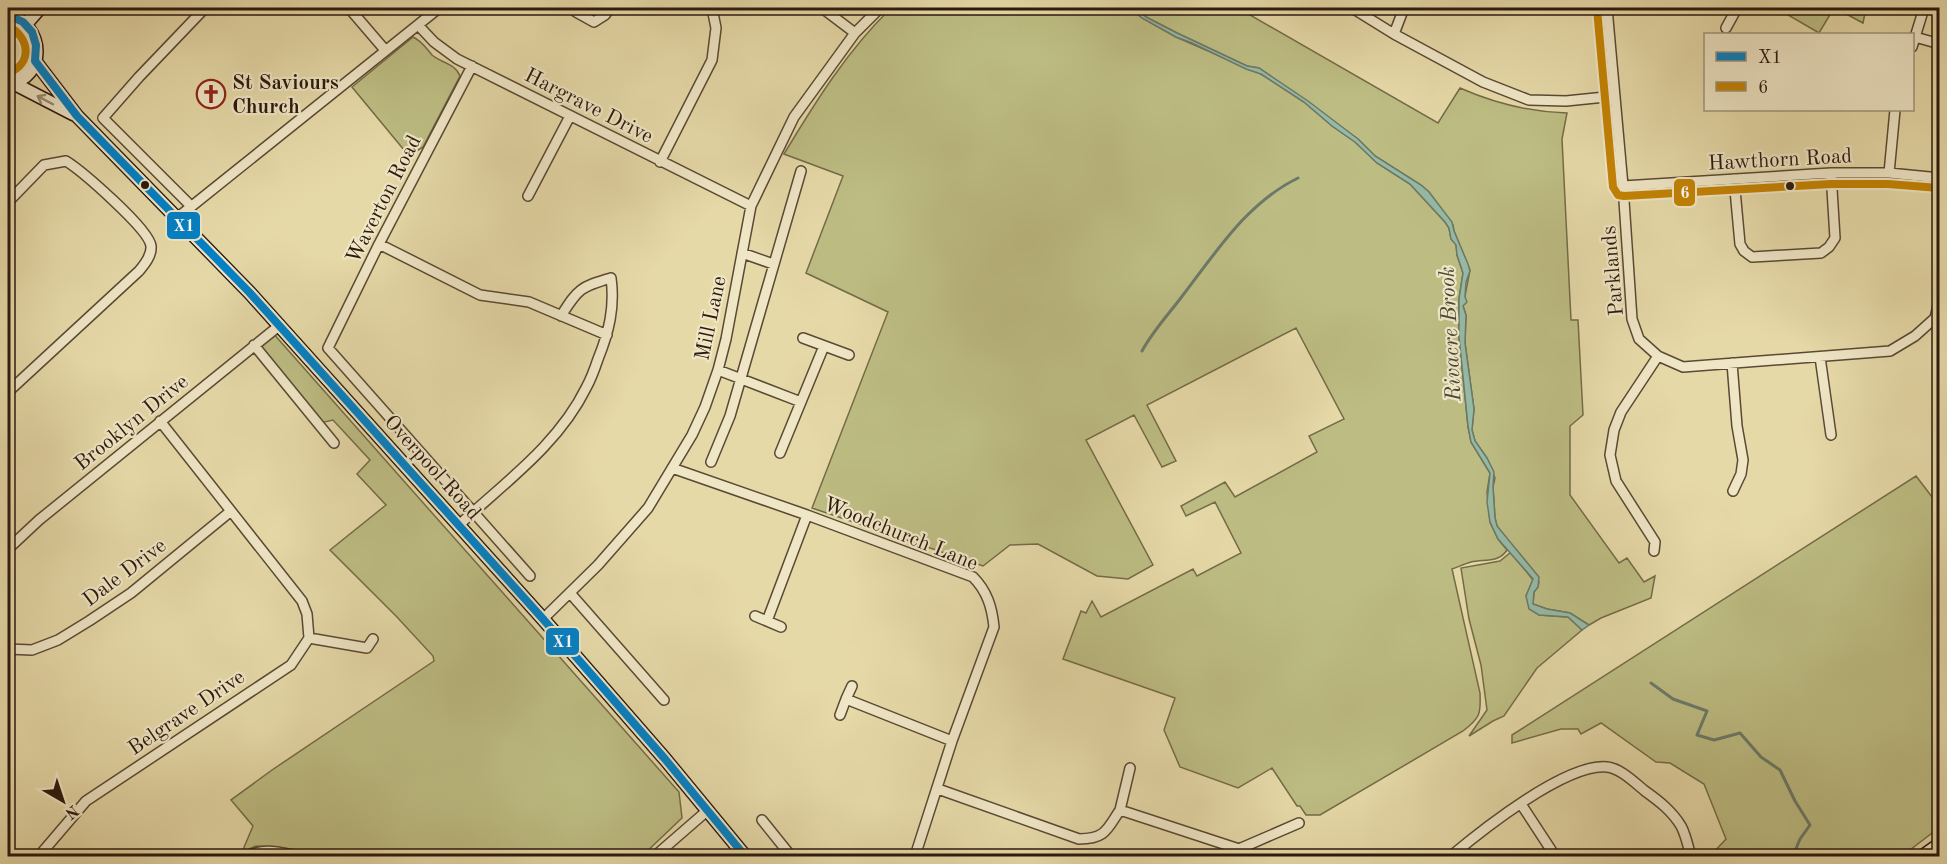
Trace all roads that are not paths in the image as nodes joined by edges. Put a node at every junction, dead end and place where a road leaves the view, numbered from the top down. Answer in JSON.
{"nodes":[{"id":1,"x":40,"y":8,"type":"edge"},
{"id":2,"x":205,"y":8,"type":"edge"},
{"id":3,"x":349,"y":8,"type":"edge"},
{"id":4,"x":439,"y":8,"type":"edge"},
{"id":5,"x":574,"y":8,"type":"edge"},
{"id":6,"x":610,"y":8,"type":"edge"},
{"id":7,"x":712,"y":8,"type":"edge"},
{"id":8,"x":822,"y":8,"type":"edge"},
{"id":9,"x":880,"y":8,"type":"edge"},
{"id":10,"x":1352,"y":8,"type":"edge"},
{"id":11,"x":1404,"y":8,"type":"edge"},
{"id":12,"x":1608,"y":8,"type":"edge"},
{"id":13,"x":1737,"y":8,"type":"edge"},
{"id":14,"x":1924,"y":8,"type":"edge"},
{"id":15,"x":8,"y":15,"type":"edge"},
{"id":16,"x":26,"y":24,"type":"junction"},
{"id":17,"x":418,"y":25,"type":"junction"},
{"id":18,"x":1726,"y":28,"type":"dead end"},
{"id":19,"x":855,"y":33,"type":"junction"},
{"id":20,"x":1394,"y":34,"type":"junction"},
{"id":21,"x":1914,"y":42,"type":"edge"},
{"id":22,"x":1940,"y":44,"type":"edge"},
{"id":23,"x":385,"y":51,"type":"junction"},
{"id":24,"x":35,"y":61,"type":"junction"},
{"id":25,"x":472,"y":66,"type":"junction"},
{"id":26,"x":10,"y":83,"type":"edge"},
{"id":27,"x":1614,"y":96,"type":"junction"},
{"id":28,"x":1895,"y":111,"type":"edge"},
{"id":29,"x":77,"y":116,"type":"junction"},
{"id":30,"x":570,"y":116,"type":"junction"},
{"id":31,"x":660,"y":162,"type":"junction"},
{"id":32,"x":801,"y":171,"type":"dead end"},
{"id":33,"x":1831,"y":173,"type":"junction"},
{"id":34,"x":1889,"y":173,"type":"junction"},
{"id":35,"x":1940,"y":178,"type":"edge"},
{"id":36,"x":1734,"y":179,"type":"junction"},
{"id":37,"x":1623,"y":186,"type":"junction"},
{"id":38,"x":528,"y":196,"type":"dead end"},
{"id":39,"x":8,"y":201,"type":"edge"},
{"id":40,"x":191,"y":206,"type":"junction"},
{"id":41,"x":751,"y":206,"type":"junction"},
{"id":42,"x":177,"y":218,"type":"junction"},
{"id":43,"x":379,"y":244,"type":"junction"},
{"id":44,"x":742,"y":253,"type":"junction"},
{"id":45,"x":773,"y":264,"type":"junction"},
{"id":46,"x":1940,"y":298,"type":"edge"},
{"id":47,"x":561,"y":315,"type":"junction"},
{"id":48,"x":279,"y":325,"type":"junction"},
{"id":49,"x":607,"y":334,"type":"junction"},
{"id":50,"x":803,"y":338,"type":"dead end"},
{"id":51,"x":254,"y":345,"type":"junction"},
{"id":52,"x":824,"y":346,"type":"junction"},
{"id":53,"x":328,"y":348,"type":"joint"},
{"id":54,"x":849,"y":355,"type":"dead end"},
{"id":55,"x":1658,"y":356,"type":"junction"},
{"id":56,"x":1820,"y":357,"type":"junction"},
{"id":57,"x":1732,"y":363,"type":"junction"},
{"id":58,"x":718,"y":370,"type":"junction"},
{"id":59,"x":740,"y":379,"type":"junction"},
{"id":60,"x":8,"y":392,"type":"edge"},
{"id":61,"x":801,"y":402,"type":"junction"},
{"id":62,"x":160,"y":421,"type":"junction"},
{"id":63,"x":1831,"y":435,"type":"dead end"},
{"id":64,"x":334,"y":443,"type":"dead end"},
{"id":65,"x":780,"y":453,"type":"dead end"},
{"id":66,"x":711,"y":462,"type":"dead end"},
{"id":67,"x":672,"y":468,"type":"junction"},
{"id":68,"x":1733,"y":491,"type":"dead end"},
{"id":69,"x":231,"y":511,"type":"junction"},
{"id":70,"x":473,"y":512,"type":"junction"},
{"id":71,"x":807,"y":515,"type":"junction"},
{"id":72,"x":459,"y":525,"type":"junction"},
{"id":73,"x":8,"y":549,"type":"edge"},
{"id":74,"x":1654,"y":551,"type":"dead end"},
{"id":75,"x":530,"y":576,"type":"dead end"},
{"id":76,"x":570,"y":593,"type":"junction"},
{"id":77,"x":755,"y":616,"type":"dead end"},
{"id":78,"x":543,"y":619,"type":"junction"},
{"id":79,"x":767,"y":621,"type":"junction"},
{"id":80,"x":781,"y":627,"type":"dead end"},
{"id":81,"x":309,"y":638,"type":"junction"},
{"id":82,"x":373,"y":639,"type":"dead end"},
{"id":83,"x":8,"y":649,"type":"edge"},
{"id":84,"x":852,"y":686,"type":"dead end"},
{"id":85,"x":846,"y":699,"type":"junction"},
{"id":86,"x":664,"y":700,"type":"dead end"},
{"id":87,"x":840,"y":714,"type":"dead end"},
{"id":88,"x":952,"y":741,"type":"junction"},
{"id":89,"x":1130,"y":768,"type":"dead end"},
{"id":90,"x":938,"y":789,"type":"junction"},
{"id":91,"x":1521,"y":804,"type":"junction"},
{"id":92,"x":708,"y":810,"type":"junction"},
{"id":93,"x":1120,"y":810,"type":"junction"},
{"id":94,"x":762,"y":820,"type":"dead end"},
{"id":95,"x":1299,"y":823,"type":"dead end"},
{"id":96,"x":1940,"y":844,"type":"edge"},
{"id":97,"x":1239,"y":853,"type":"edge"},
{"id":98,"x":39,"y":856,"type":"edge"},
{"id":99,"x":248,"y":856,"type":"edge"},
{"id":100,"x":299,"y":856,"type":"edge"},
{"id":101,"x":655,"y":856,"type":"edge"},
{"id":102,"x":745,"y":856,"type":"edge"},
{"id":103,"x":791,"y":856,"type":"edge"},
{"id":104,"x":915,"y":856,"type":"edge"},
{"id":105,"x":1451,"y":856,"type":"edge"},
{"id":106,"x":1555,"y":856,"type":"edge"},
{"id":107,"x":1690,"y":856,"type":"edge"},
{"id":108,"x":1923,"y":856,"type":"edge"}],
"edges":[{"from":1,"to":16,"type":"main road"},
{"from":2,"to":40,"type":"street"},
{"from":3,"to":23,"type":"street"},
{"from":4,"to":17,"type":"street"},
{"from":5,"to":6,"type":"street"},
{"from":7,"to":31,"type":"street"},
{"from":8,"to":19,"type":"street"},
{"from":9,"to":19,"type":"street","name":"Mill Lane"},
{"from":10,"to":20,"type":"street"},
{"from":11,"to":20,"type":"street"},
{"from":12,"to":27,"type":"street","name":"Parklands"},
{"from":13,"to":18,"type":"street"},
{"from":14,"to":21,"type":"street"},
{"from":15,"to":16,"type":"main road"},
{"from":16,"to":24,"type":"main road"},
{"from":17,"to":23,"type":"street"},
{"from":17,"to":25,"type":"street","name":"Hargrave Drive"},
{"from":19,"to":41,"type":"street","name":"Mill Lane"},
{"from":20,"to":27,"type":"street"},
{"from":21,"to":22,"type":"street"},
{"from":23,"to":40,"type":"street"},
{"from":24,"to":26,"type":"main road"},
{"from":24,"to":29,"type":"main road","name":"Overpool Road"},
{"from":25,"to":30,"type":"street","name":"Hargrave Drive"},
{"from":25,"to":43,"type":"street","name":"Waverton Road"},
{"from":29,"to":26,"type":"main road","name":"Overpool Road","one_way":true},
{"from":27,"to":37,"type":"street","name":"Parklands"},
{"from":28,"to":34,"type":"street"},
{"from":29,"to":42,"type":"main road","name":"Overpool Road"},
{"from":30,"to":31,"type":"street","name":"Hargrave Drive"},
{"from":30,"to":38,"type":"street"},
{"from":31,"to":41,"type":"street","name":"Hargrave Drive"},
{"from":32,"to":45,"type":"street"},
{"from":33,"to":34,"type":"street","name":"Hawthorn Road"},
{"from":33,"to":36,"type":"street","name":"Hawthorn Road"},
{"from":33,"to":36,"type":"street"},
{"from":34,"to":35,"type":"street","name":"Hawthorn Road"},
{"from":36,"to":37,"type":"street","name":"Hawthorn Road"},
{"from":37,"to":55,"type":"street","name":"Parklands"},
{"from":39,"to":60,"type":"street"},
{"from":40,"to":42,"type":"street"},
{"from":41,"to":44,"type":"street","name":"Mill Lane"},
{"from":42,"to":48,"type":"main road","name":"Overpool Road"},
{"from":43,"to":47,"type":"street"},
{"from":43,"to":53,"type":"street","name":"Waverton Road"},
{"from":44,"to":45,"type":"street"},
{"from":44,"to":58,"type":"street","name":"Mill Lane"},
{"from":45,"to":59,"type":"street"},
{"from":46,"to":56,"type":"street","name":"Parklands"},
{"from":47,"to":49,"type":"street"},
{"from":47,"to":49,"type":"street"},
{"from":48,"to":51,"type":"street","name":"Brooklyn Drive"},
{"from":48,"to":72,"type":"main road","name":"Overpool Road"},
{"from":49,"to":70,"type":"street"},
{"from":50,"to":52,"type":"street"},
{"from":51,"to":62,"type":"street","name":"Brooklyn Drive"},
{"from":51,"to":64,"type":"street"},
{"from":52,"to":54,"type":"street"},
{"from":52,"to":61,"type":"street"},
{"from":53,"to":70,"type":"street","name":"Overpool Road"},
{"from":55,"to":57,"type":"street","name":"Parklands"},
{"from":55,"to":74,"type":"street"},
{"from":56,"to":57,"type":"street","name":"Parklands"},
{"from":56,"to":63,"type":"street"},
{"from":57,"to":68,"type":"street"},
{"from":58,"to":59,"type":"street"},
{"from":58,"to":67,"type":"street","name":"Mill Lane"},
{"from":59,"to":61,"type":"street"},
{"from":59,"to":66,"type":"street"},
{"from":61,"to":65,"type":"street"},
{"from":62,"to":69,"type":"street"},
{"from":62,"to":73,"type":"street","name":"Brooklyn Drive"},
{"from":67,"to":71,"type":"street","name":"Woodchurch Lane"},
{"from":67,"to":76,"type":"street","name":"Mill Lane"},
{"from":69,"to":81,"type":"street"},
{"from":69,"to":83,"type":"street","name":"Dale Drive"},
{"from":70,"to":72,"type":"street"},
{"from":70,"to":75,"type":"street","name":"Overpool Road"},
{"from":71,"to":79,"type":"street"},
{"from":71,"to":88,"type":"street","name":"Woodchurch Lane"},
{"from":72,"to":78,"type":"main road","name":"Overpool Road"},
{"from":76,"to":78,"type":"street","name":"Mill Lane"},
{"from":76,"to":86,"type":"street"},
{"from":77,"to":79,"type":"street"},
{"from":78,"to":92,"type":"main road","name":"Overpool Road"},
{"from":79,"to":80,"type":"street"},
{"from":81,"to":82,"type":"street"},
{"from":81,"to":98,"type":"street","name":"Belgrave Drive"},
{"from":84,"to":85,"type":"street"},
{"from":85,"to":87,"type":"street"},
{"from":85,"to":88,"type":"street"},
{"from":88,"to":90,"type":"street","name":"Woodchurch Lane"},
{"from":89,"to":93,"type":"street"},
{"from":90,"to":93,"type":"street"},
{"from":90,"to":104,"type":"street","name":"Woodchurch Lane"},
{"from":91,"to":105,"type":"street"},
{"from":91,"to":106,"type":"street"},
{"from":91,"to":107,"type":"street"},
{"from":92,"to":101,"type":"street"},
{"from":92,"to":102,"type":"main road","name":"Overpool Road"},
{"from":93,"to":97,"type":"street"},
{"from":94,"to":103,"type":"street"},
{"from":95,"to":97,"type":"street"},
{"from":96,"to":108,"type":"main road"},
{"from":99,"to":100,"type":"street"}]}
